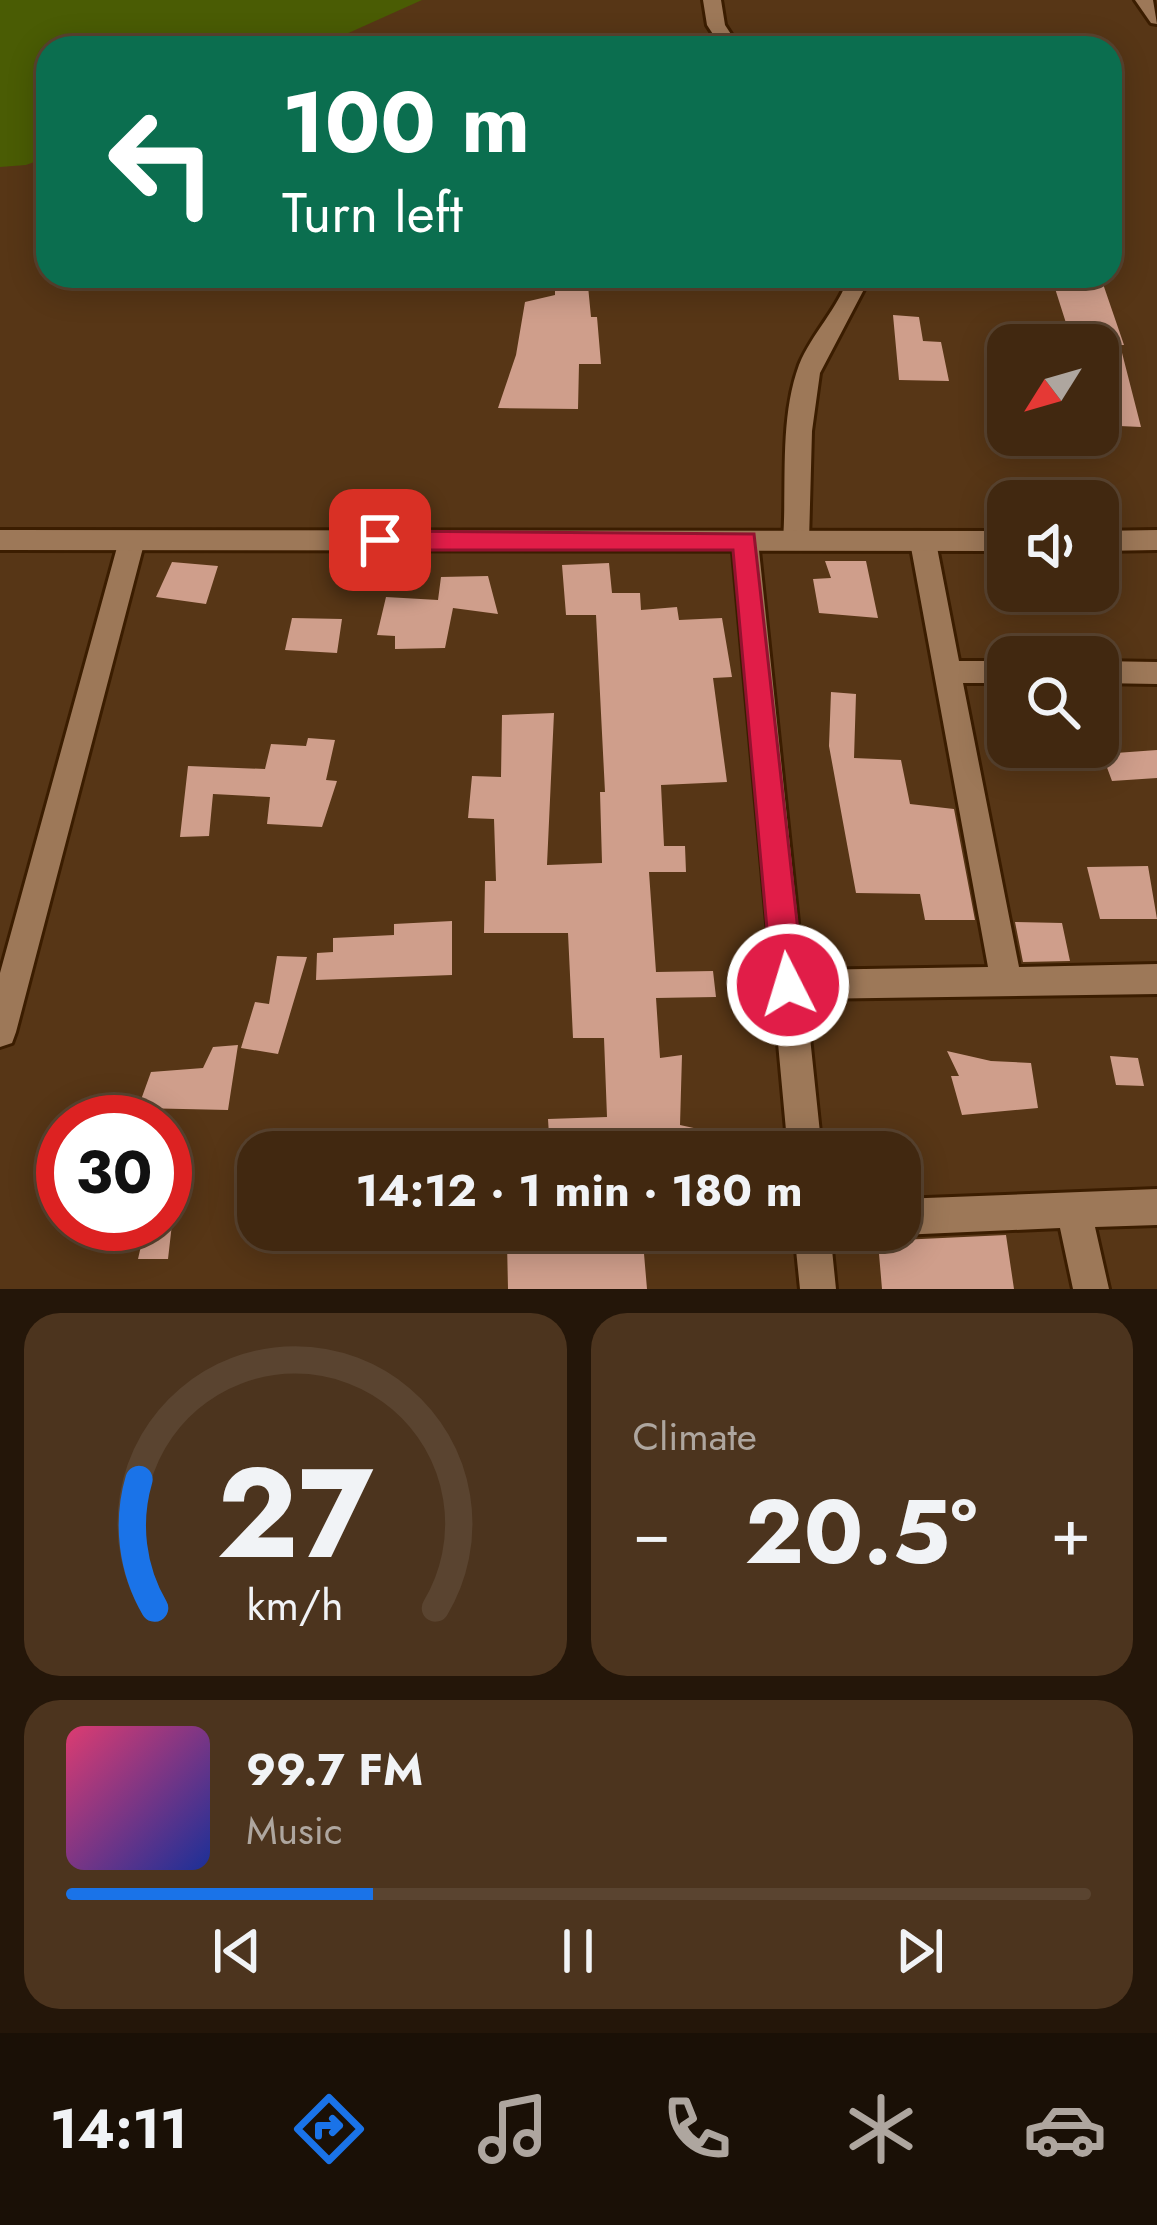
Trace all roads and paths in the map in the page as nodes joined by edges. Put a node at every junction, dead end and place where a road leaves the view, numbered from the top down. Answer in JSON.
{"nodes":[{"id":1,"x":712,"y":0,"type":"edge"},
{"id":2,"x":1144,"y":0,"type":"edge"},
{"id":3,"x":1157,"y":19,"type":"edge"},
{"id":4,"x":723,"y":36,"type":"edge"},
{"id":5,"x":857,"y":288,"type":"edge"},
{"id":6,"x":0,"y":540,"type":"edge"},
{"id":7,"x":132,"y":540,"type":"junction"},
{"id":8,"x":1157,"y":540,"type":"edge"},
{"id":9,"x":745,"y":541,"type":"junction"},
{"id":10,"x":796,"y":541,"type":"junction"},
{"id":11,"x":987,"y":541,"type":"edge"},
{"id":12,"x":1119,"y":541,"type":"edge"},
{"id":13,"x":922,"y":542,"type":"junction"},
{"id":14,"x":948,"y":672,"type":"junction"},
{"id":15,"x":987,"y":672,"type":"edge"},
{"id":16,"x":1119,"y":672,"type":"edge"},
{"id":17,"x":1157,"y":673,"type":"edge"},
{"id":18,"x":1157,"y":979,"type":"edge"},
{"id":19,"x":1006,"y":981,"type":"junction"},
{"id":20,"x":788,"y":985,"type":"junction"},
{"id":21,"x":0,"y":1032,"type":"edge"},
{"id":22,"x":803,"y":1131,"type":"edge"},
{"id":23,"x":1157,"y":1207,"type":"edge"},
{"id":24,"x":1074,"y":1210,"type":"junction"},
{"id":25,"x":921,"y":1215,"type":"edge"},
{"id":26,"x":814,"y":1251,"type":"edge"},
{"id":27,"x":818,"y":1289,"type":"edge"},
{"id":28,"x":1091,"y":1289,"type":"edge"}],
"edges":[{"from":1,"to":4,"type":"street"},
{"from":2,"to":3,"type":"street"},
{"from":5,"to":10,"type":"street"},
{"from":6,"to":7,"type":"street"},
{"from":7,"to":9,"type":"street"},
{"from":7,"to":21,"type":"street"},
{"from":8,"to":12,"type":"street"},
{"from":9,"to":10,"type":"street"},
{"from":9,"to":20,"type":"street"},
{"from":10,"to":13,"type":"street"},
{"from":11,"to":13,"type":"street"},
{"from":13,"to":14,"type":"street"},
{"from":14,"to":15,"type":"street"},
{"from":14,"to":19,"type":"street"},
{"from":16,"to":17,"type":"street"},
{"from":18,"to":19,"type":"street"},
{"from":19,"to":20,"type":"street"},
{"from":20,"to":22,"type":"street"},
{"from":23,"to":24,"type":"street"},
{"from":24,"to":25,"type":"street"},
{"from":24,"to":28,"type":"street"},
{"from":26,"to":27,"type":"street"}]}
